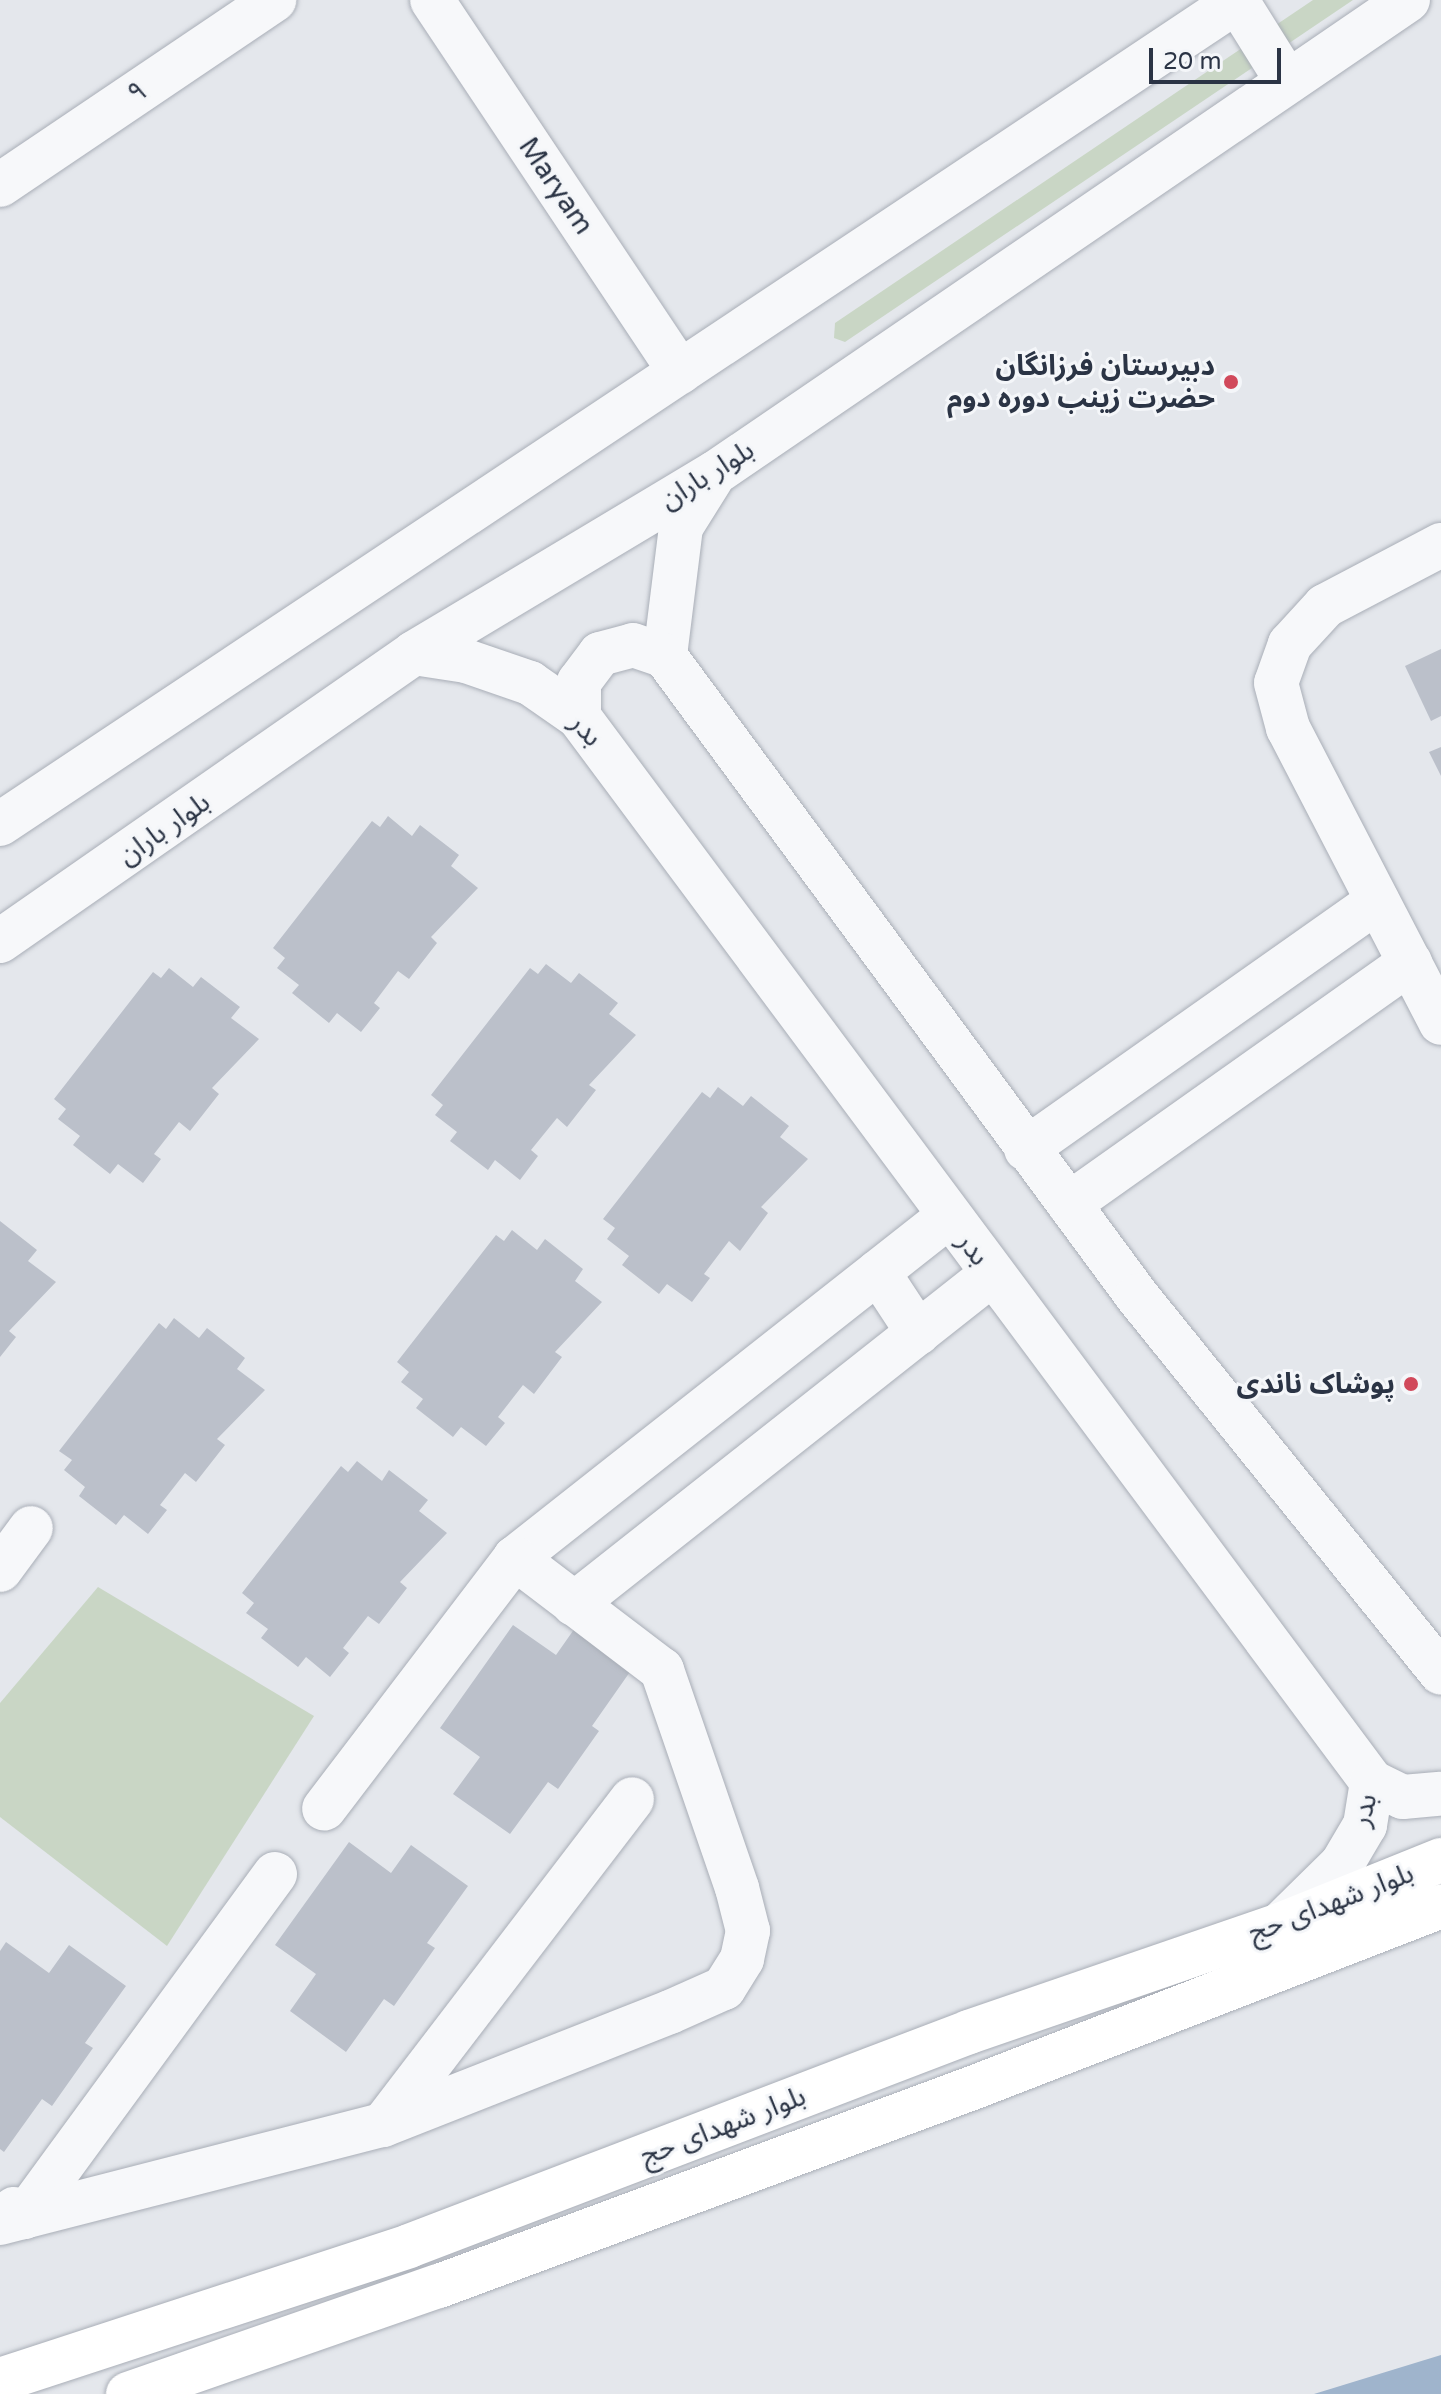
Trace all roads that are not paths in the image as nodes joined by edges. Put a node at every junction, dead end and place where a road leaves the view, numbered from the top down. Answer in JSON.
{"nodes":[{"id":1,"x":274,"y":0,"type":"edge"},
{"id":2,"x":432,"y":0,"type":"edge"},
{"id":3,"x":1408,"y":0,"type":"edge"},
{"id":4,"x":1238,"y":1,"type":"edge"},
{"id":5,"x":1287,"y":81,"type":"junction"},
{"id":6,"x":0,"y":185,"type":"edge"},
{"id":7,"x":680,"y":372,"type":"junction"},
{"id":8,"x":715,"y":473,"type":"junction"},
{"id":9,"x":1441,"y":545,"type":"edge"},
{"id":10,"x":414,"y":653,"type":"junction"},
{"id":11,"x":665,"y":656,"type":"junction"},
{"id":12,"x":579,"y":717,"type":"junction"},
{"id":13,"x":0,"y":824,"type":"edge"},
{"id":14,"x":1377,"y":901,"type":"junction"},
{"id":15,"x":0,"y":941,"type":"edge"},
{"id":16,"x":1410,"y":963,"type":"junction"},
{"id":17,"x":1441,"y":1023,"type":"edge"},
{"id":18,"x":1173,"y":1045,"type":"junction"},
{"id":19,"x":1207,"y":1106,"type":"junction"},
{"id":20,"x":1026,"y":1149,"type":"junction"},
{"id":21,"x":1069,"y":1204,"type":"junction"},
{"id":22,"x":949,"y":1216,"type":"junction"},
{"id":23,"x":878,"y":1272,"type":"junction"},
{"id":24,"x":992,"y":1274,"type":"junction"},
{"id":25,"x":918,"y":1333,"type":"junction"},
{"id":26,"x":31,"y":1528,"type":"dead end"},
{"id":27,"x":515,"y":1558,"type":"junction"},
{"id":28,"x":0,"y":1570,"type":"edge"},
{"id":29,"x":574,"y":1604,"type":"junction"},
{"id":30,"x":1441,"y":1673,"type":"edge"},
{"id":31,"x":1372,"y":1782,"type":"junction"},
{"id":32,"x":1441,"y":1794,"type":"edge"},
{"id":33,"x":632,"y":1799,"type":"dead end"},
{"id":34,"x":324,"y":1809,"type":"dead end"},
{"id":35,"x":1441,"y":1860,"type":"edge"},
{"id":36,"x":275,"y":1874,"type":"dead end"},
{"id":37,"x":1441,"y":1906,"type":"edge"},
{"id":38,"x":1280,"y":1925,"type":"junction"},
{"id":39,"x":383,"y":2125,"type":"junction"},
{"id":40,"x":8,"y":2213,"type":"edge"},
{"id":41,"x":0,"y":2380,"type":"edge"},
{"id":42,"x":128,"y":2394,"type":"edge"}],
"edges":[{"from":1,"to":6,"type":"street","name":"۹"},
{"from":2,"to":7,"type":"street","name":"Maryam"},
{"from":3,"to":5,"type":"street","name":"بلوار باران"},
{"from":4,"to":5,"type":"street"},
{"from":4,"to":7,"type":"street"},
{"from":5,"to":8,"type":"street","name":"بلوار باران"},
{"from":7,"to":13,"type":"street"},
{"from":8,"to":10,"type":"street","name":"بلوار باران"},
{"from":8,"to":11,"type":"street"},
{"from":9,"to":14,"type":"street"},
{"from":10,"to":12,"type":"street","name":"بدر"},
{"from":10,"to":15,"type":"street","name":"بلوار باران"},
{"from":11,"to":12,"type":"street"},
{"from":11,"to":20,"type":"street"},
{"from":12,"to":22,"type":"street","name":"بدر"},
{"from":14,"to":16,"type":"street"},
{"from":14,"to":18,"type":"street"},
{"from":16,"to":17,"type":"street"},
{"from":16,"to":19,"type":"street"},
{"from":18,"to":19,"type":"street"},
{"from":18,"to":20,"type":"street"},
{"from":19,"to":21,"type":"street"},
{"from":20,"to":21,"type":"street"},
{"from":21,"to":30,"type":"street"},
{"from":22,"to":23,"type":"street"},
{"from":22,"to":24,"type":"street","name":"بدر"},
{"from":23,"to":25,"type":"street"},
{"from":23,"to":27,"type":"street"},
{"from":24,"to":25,"type":"street"},
{"from":24,"to":31,"type":"street","name":"بدر"},
{"from":25,"to":29,"type":"street"},
{"from":26,"to":28,"type":"street"},
{"from":27,"to":29,"type":"street"},
{"from":27,"to":34,"type":"street"},
{"from":29,"to":39,"type":"street"},
{"from":31,"to":32,"type":"street"},
{"from":31,"to":38,"type":"street","name":"بدر"},
{"from":33,"to":39,"type":"street"},
{"from":35,"to":38,"type":"main road","name":"بلوار شهدای حج"},
{"from":36,"to":40,"type":"street"},
{"from":37,"to":42,"type":"main road","name":"بلوار شهدای حج"},
{"from":38,"to":41,"type":"main road","name":"بلوار شهدای حج"},
{"from":39,"to":40,"type":"street"}]}
